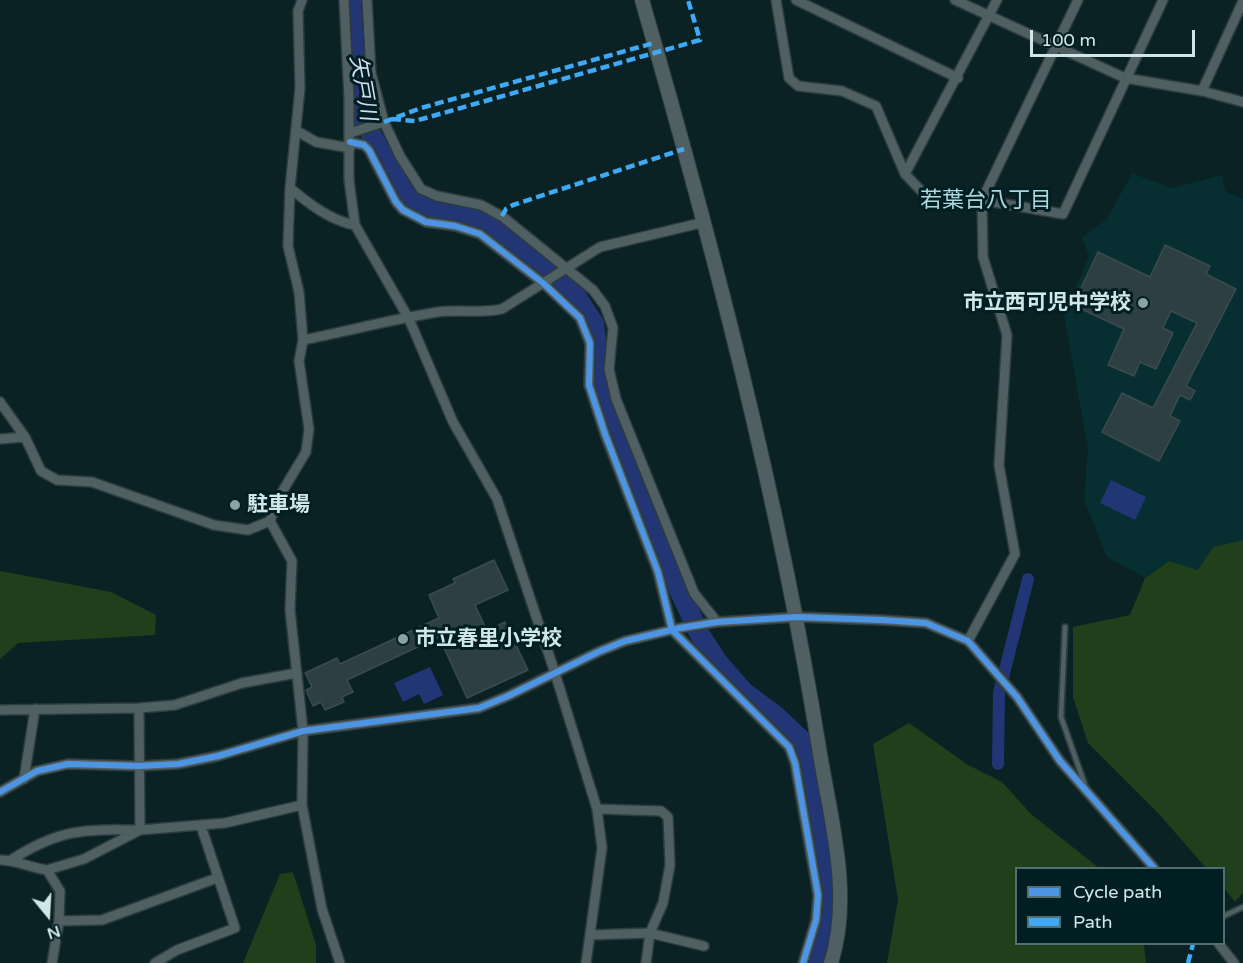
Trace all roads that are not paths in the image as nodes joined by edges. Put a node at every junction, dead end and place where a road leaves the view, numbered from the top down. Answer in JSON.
{"nodes":[{"id":1,"x":302,"y":0,"type":"edge"},
{"id":2,"x":344,"y":0,"type":"edge"},
{"id":3,"x":367,"y":0,"type":"edge"},
{"id":4,"x":642,"y":0,"type":"edge"},
{"id":5,"x":776,"y":0,"type":"edge"},
{"id":6,"x":796,"y":0,"type":"edge"},
{"id":7,"x":955,"y":0,"type":"edge"},
{"id":8,"x":998,"y":0,"type":"edge"},
{"id":9,"x":1078,"y":0,"type":"edge"},
{"id":10,"x":1163,"y":0,"type":"edge"},
{"id":11,"x":1243,"y":1,"type":"edge"},
{"id":12,"x":990,"y":16,"type":"junction"},
{"id":13,"x":1057,"y":47,"type":"junction"},
{"id":14,"x":958,"y":78,"type":"junction"},
{"id":15,"x":1125,"y":78,"type":"junction"},
{"id":16,"x":1202,"y":91,"type":"junction"},
{"id":17,"x":1243,"y":102,"type":"edge"},
{"id":18,"x":384,"y":122,"type":"junction"},
{"id":19,"x":297,"y":131,"type":"junction"},
{"id":20,"x":350,"y":141,"type":"junction"},
{"id":21,"x":905,"y":174,"type":"junction"},
{"id":22,"x":290,"y":188,"type":"junction"},
{"id":23,"x":982,"y":200,"type":"junction"},
{"id":24,"x":705,"y":222,"type":"junction"},
{"id":25,"x":355,"y":225,"type":"junction"},
{"id":26,"x":568,"y":267,"type":"junction"},
{"id":27,"x":543,"y":283,"type":"junction"},
{"id":28,"x":408,"y":319,"type":"junction"},
{"id":29,"x":303,"y":340,"type":"junction"},
{"id":30,"x":0,"y":402,"type":"edge"},
{"id":31,"x":25,"y":437,"type":"junction"},
{"id":32,"x":0,"y":439,"type":"edge"},
{"id":33,"x":270,"y":521,"type":"junction"},
{"id":34,"x":796,"y":617,"type":"junction"},
{"id":35,"x":717,"y":622,"type":"junction"},
{"id":36,"x":1065,"y":627,"type":"dead end"},
{"id":37,"x":676,"y":629,"type":"junction"},
{"id":38,"x":968,"y":641,"type":"junction"},
{"id":39,"x":297,"y":673,"type":"junction"},
{"id":40,"x":555,"y":673,"type":"junction"},
{"id":41,"x":139,"y":708,"type":"junction"},
{"id":42,"x":35,"y":709,"type":"junction"},
{"id":43,"x":0,"y":710,"type":"edge"},
{"id":44,"x":303,"y":731,"type":"junction"},
{"id":45,"x":139,"y":766,"type":"junction"},
{"id":46,"x":24,"y":779,"type":"junction"},
{"id":47,"x":0,"y":792,"type":"edge"},
{"id":48,"x":1088,"y":796,"type":"junction"},
{"id":49,"x":302,"y":805,"type":"junction"},
{"id":50,"x":597,"y":809,"type":"junction"},
{"id":51,"x":201,"y":826,"type":"junction"},
{"id":52,"x":140,"y":830,"type":"junction"},
{"id":53,"x":0,"y":860,"type":"edge"},
{"id":54,"x":11,"y":860,"type":"junction"},
{"id":55,"x":1153,"y":867,"type":"edge"},
{"id":56,"x":47,"y":870,"type":"junction"},
{"id":57,"x":217,"y":878,"type":"junction"},
{"id":58,"x":1243,"y":907,"type":"edge"},
{"id":59,"x":1225,"y":916,"type":"edge"},
{"id":60,"x":59,"y":921,"type":"junction"},
{"id":61,"x":650,"y":933,"type":"junction"},
{"id":62,"x":590,"y":935,"type":"junction"},
{"id":63,"x":1220,"y":945,"type":"edge"},
{"id":64,"x":704,"y":946,"type":"dead end"},
{"id":65,"x":52,"y":963,"type":"edge"},
{"id":66,"x":155,"y":963,"type":"edge"},
{"id":67,"x":340,"y":963,"type":"edge"},
{"id":68,"x":586,"y":963,"type":"edge"},
{"id":69,"x":646,"y":963,"type":"edge"},
{"id":70,"x":803,"y":963,"type":"edge"},
{"id":71,"x":831,"y":963,"type":"edge"},
{"id":72,"x":1234,"y":963,"type":"edge"}],
"edges":[{"from":1,"to":19,"type":"street"},
{"from":2,"to":20,"type":"street"},
{"from":3,"to":18,"type":"street"},
{"from":4,"to":24,"type":"street"},
{"from":5,"to":21,"type":"street"},
{"from":6,"to":14,"type":"street"},
{"from":7,"to":12,"type":"street"},
{"from":8,"to":12,"type":"street"},
{"from":9,"to":13,"type":"street"},
{"from":10,"to":15,"type":"street"},
{"from":11,"to":16,"type":"street"},
{"from":12,"to":13,"type":"street"},
{"from":12,"to":14,"type":"street"},
{"from":13,"to":15,"type":"street"},
{"from":13,"to":23,"type":"street"},
{"from":14,"to":21,"type":"street"},
{"from":15,"to":16,"type":"street"},
{"from":15,"to":23,"type":"street"},
{"from":16,"to":17,"type":"street"},
{"from":18,"to":20,"type":"street"},
{"from":18,"to":26,"type":"street"},
{"from":19,"to":20,"type":"street"},
{"from":19,"to":22,"type":"street"},
{"from":20,"to":25,"type":"street"},
{"from":20,"to":27,"type":"street"},
{"from":21,"to":23,"type":"street"},
{"from":22,"to":25,"type":"street"},
{"from":22,"to":29,"type":"street"},
{"from":23,"to":38,"type":"street"},
{"from":24,"to":26,"type":"street"},
{"from":24,"to":34,"type":"street"},
{"from":25,"to":28,"type":"street"},
{"from":26,"to":27,"type":"street"},
{"from":26,"to":35,"type":"street"},
{"from":27,"to":28,"type":"street"},
{"from":27,"to":37,"type":"street"},
{"from":28,"to":29,"type":"street"},
{"from":28,"to":40,"type":"street"},
{"from":29,"to":33,"type":"street"},
{"from":30,"to":31,"type":"street"},
{"from":31,"to":32,"type":"street"},
{"from":31,"to":33,"type":"street"},
{"from":33,"to":39,"type":"street"},
{"from":34,"to":35,"type":"street"},
{"from":34,"to":38,"type":"street"},
{"from":34,"to":71,"type":"street"},
{"from":35,"to":37,"type":"street"},
{"from":36,"to":48,"type":"lane"},
{"from":37,"to":40,"type":"street"},
{"from":37,"to":70,"type":"street"},
{"from":38,"to":48,"type":"street"},
{"from":39,"to":41,"type":"street"},
{"from":39,"to":44,"type":"street"},
{"from":40,"to":44,"type":"street"},
{"from":40,"to":50,"type":"street"},
{"from":41,"to":42,"type":"street"},
{"from":41,"to":45,"type":"street"},
{"from":42,"to":43,"type":"street"},
{"from":42,"to":46,"type":"street"},
{"from":44,"to":45,"type":"street"},
{"from":44,"to":49,"type":"street"},
{"from":45,"to":46,"type":"street"},
{"from":45,"to":52,"type":"street"},
{"from":46,"to":47,"type":"street"},
{"from":48,"to":55,"type":"street"},
{"from":49,"to":51,"type":"street"},
{"from":49,"to":67,"type":"street"},
{"from":50,"to":61,"type":"street"},
{"from":50,"to":62,"type":"street"},
{"from":51,"to":52,"type":"street"},
{"from":51,"to":57,"type":"street"},
{"from":52,"to":54,"type":"street"},
{"from":52,"to":56,"type":"street"},
{"from":53,"to":54,"type":"street"},
{"from":54,"to":56,"type":"street"},
{"from":56,"to":60,"type":"street"},
{"from":57,"to":60,"type":"street"},
{"from":57,"to":66,"type":"street"},
{"from":58,"to":59,"type":"lane"},
{"from":60,"to":65,"type":"street"},
{"from":61,"to":62,"type":"street"},
{"from":61,"to":64,"type":"street"},
{"from":61,"to":69,"type":"street"},
{"from":62,"to":68,"type":"street"},
{"from":63,"to":72,"type":"street"}]}
